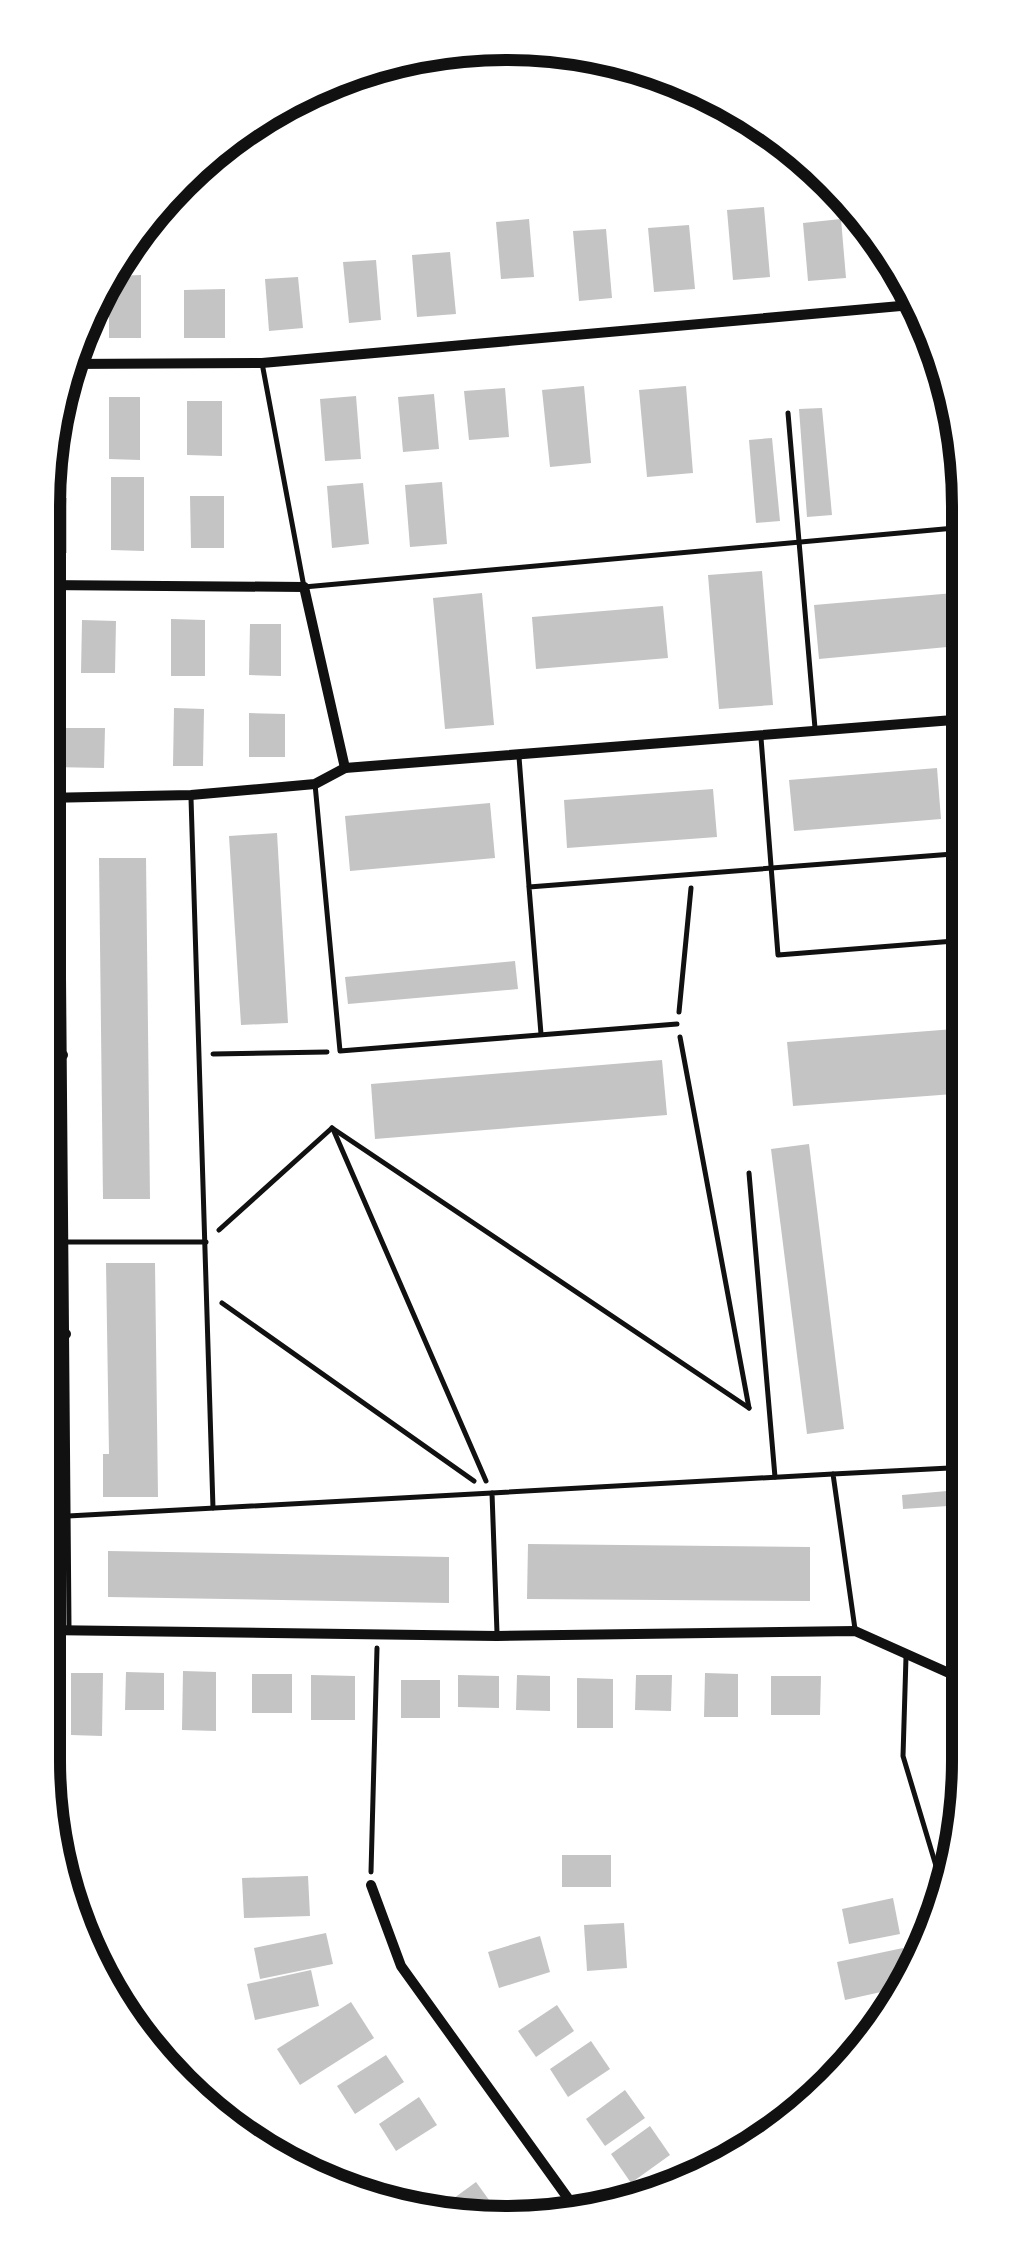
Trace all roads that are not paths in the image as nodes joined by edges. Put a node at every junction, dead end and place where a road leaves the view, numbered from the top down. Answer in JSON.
{"nodes":[{"id":1,"x":904,"y":306,"type":"edge"},
{"id":2,"x":262,"y":363,"type":"junction"},
{"id":3,"x":84,"y":364,"type":"edge"},
{"id":4,"x":788,"y":413,"type":"dead end"},
{"id":5,"x":952,"y":528,"type":"edge"},
{"id":6,"x":800,"y":541,"type":"junction"},
{"id":7,"x":60,"y":585,"type":"edge"},
{"id":8,"x":304,"y":587,"type":"junction"},
{"id":9,"x":952,"y":720,"type":"edge"},
{"id":10,"x":815,"y":731,"type":"junction"},
{"id":11,"x":760,"y":736,"type":"junction"},
{"id":12,"x":519,"y":754,"type":"junction"},
{"id":13,"x":344,"y":768,"type":"junction"},
{"id":14,"x":315,"y":784,"type":"junction"},
{"id":15,"x":191,"y":795,"type":"junction"},
{"id":16,"x":62,"y":797,"type":"joint"},
{"id":17,"x":952,"y":854,"type":"edge"},
{"id":18,"x":771,"y":868,"type":"junction"},
{"id":19,"x":530,"y":887,"type":"junction"},
{"id":20,"x":952,"y":941,"type":"edge"},
{"id":21,"x":678,"y":1024,"type":"road end"},
{"id":22,"x":541,"y":1034,"type":"junction"},
{"id":23,"x":63,"y":1055,"type":"joint"},
{"id":24,"x":749,"y":1173,"type":"dead end"},
{"id":25,"x":65,"y":1242,"type":"junction"},
{"id":26,"x":206,"y":1242,"type":"junction"},
{"id":27,"x":60,"y":1334,"type":"edge"},
{"id":28,"x":66,"y":1334,"type":"junction"},
{"id":29,"x":952,"y":1467,"type":"edge"},
{"id":30,"x":833,"y":1474,"type":"junction"},
{"id":31,"x":775,"y":1477,"type":"junction"},
{"id":32,"x":492,"y":1493,"type":"junction"},
{"id":33,"x":213,"y":1508,"type":"junction"},
{"id":34,"x":68,"y":1516,"type":"junction"},
{"id":35,"x":60,"y":1631,"type":"edge"},
{"id":36,"x":69,"y":1631,"type":"junction"},
{"id":37,"x":855,"y":1631,"type":"junction"},
{"id":38,"x":497,"y":1636,"type":"junction"},
{"id":39,"x":906,"y":1654,"type":"junction"},
{"id":40,"x":952,"y":1674,"type":"edge"},
{"id":41,"x":938,"y":1871,"type":"edge"},
{"id":42,"x":371,"y":1885,"type":"road end"},
{"id":43,"x":570,"y":2201,"type":"edge"}],
"edges":[{"from":1,"to":2,"type":"street"},
{"from":2,"to":3,"type":"street"},
{"from":2,"to":8,"type":"lane"},
{"from":4,"to":6,"type":"lane"},
{"from":5,"to":6,"type":"lane"},
{"from":6,"to":8,"type":"lane"},
{"from":6,"to":10,"type":"lane"},
{"from":7,"to":8,"type":"street"},
{"from":8,"to":13,"type":"street"},
{"from":9,"to":10,"type":"street"},
{"from":10,"to":11,"type":"street"},
{"from":11,"to":12,"type":"street"},
{"from":11,"to":18,"type":"lane"},
{"from":12,"to":13,"type":"street"},
{"from":12,"to":19,"type":"lane"},
{"from":13,"to":14,"type":"street"},
{"from":14,"to":15,"type":"street"},
{"from":14,"to":22,"type":"lane"},
{"from":15,"to":16,"type":"street"},
{"from":15,"to":26,"type":"lane"},
{"from":16,"to":23,"type":"lane"},
{"from":17,"to":18,"type":"lane"},
{"from":18,"to":19,"type":"lane"},
{"from":18,"to":20,"type":"lane"},
{"from":19,"to":22,"type":"lane"},
{"from":21,"to":22,"type":"lane"},
{"from":23,"to":25,"type":"lane"},
{"from":24,"to":31,"type":"lane"},
{"from":25,"to":26,"type":"lane"},
{"from":25,"to":28,"type":"lane"},
{"from":26,"to":33,"type":"lane"},
{"from":27,"to":28,"type":"street"},
{"from":28,"to":34,"type":"lane"},
{"from":29,"to":30,"type":"lane"},
{"from":30,"to":31,"type":"lane"},
{"from":30,"to":37,"type":"lane"},
{"from":31,"to":32,"type":"lane"},
{"from":32,"to":33,"type":"lane"},
{"from":32,"to":38,"type":"lane"},
{"from":33,"to":34,"type":"lane"},
{"from":34,"to":36,"type":"lane"},
{"from":35,"to":36,"type":"street"},
{"from":36,"to":38,"type":"street"},
{"from":37,"to":38,"type":"street"},
{"from":37,"to":39,"type":"street"},
{"from":39,"to":40,"type":"street"},
{"from":39,"to":41,"type":"lane"},
{"from":42,"to":43,"type":"street"}]}
